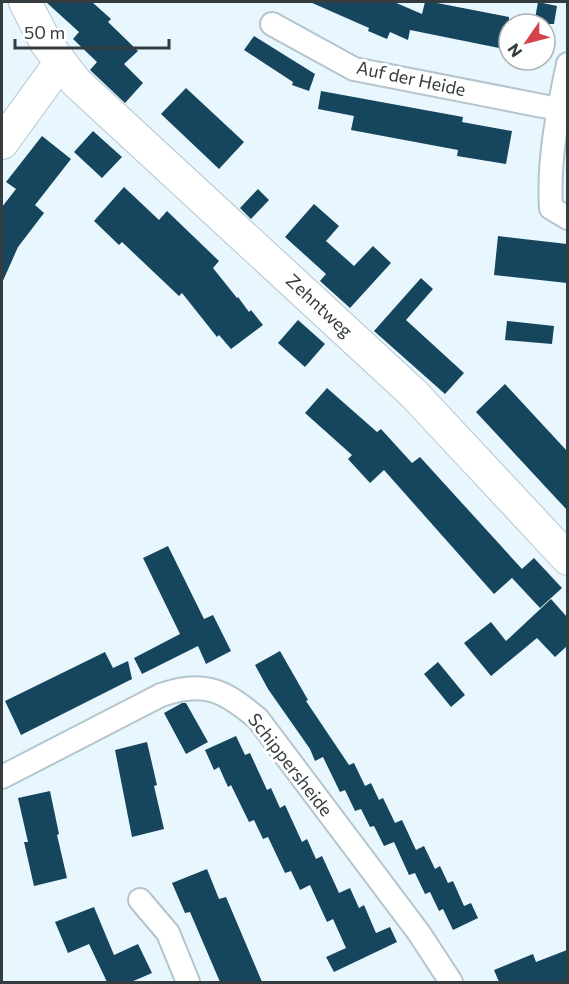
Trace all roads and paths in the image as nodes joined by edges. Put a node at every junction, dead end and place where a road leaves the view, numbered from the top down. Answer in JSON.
{"nodes":[{"id":1,"x":25,"y":2,"type":"edge"},
{"id":2,"x":272,"y":24,"type":"dead end"},
{"id":3,"x":60,"y":63,"type":"junction"},
{"id":4,"x":567,"y":64,"type":"edge"},
{"id":5,"x":558,"y":109,"type":"junction"},
{"id":6,"x":2,"y":143,"type":"edge"},
{"id":7,"x":567,"y":218,"type":"edge"},
{"id":8,"x":567,"y":559,"type":"edge"},
{"id":9,"x":2,"y":777,"type":"edge"},
{"id":10,"x":140,"y":900,"type":"dead end"},
{"id":11,"x":188,"y":982,"type":"edge"},
{"id":12,"x":451,"y":982,"type":"edge"}],
"edges":[{"from":1,"to":3,"type":"street","name":"Zehntweg"},
{"from":2,"to":5,"type":"street","name":"Auf der Heide"},
{"from":3,"to":6,"type":"street"},
{"from":3,"to":8,"type":"street","name":"Zehntweg"},
{"from":4,"to":5,"type":"street"},
{"from":5,"to":7,"type":"street"},
{"from":9,"to":12,"type":"street","name":"Schippersheide"},
{"from":10,"to":11,"type":"street"}]}
